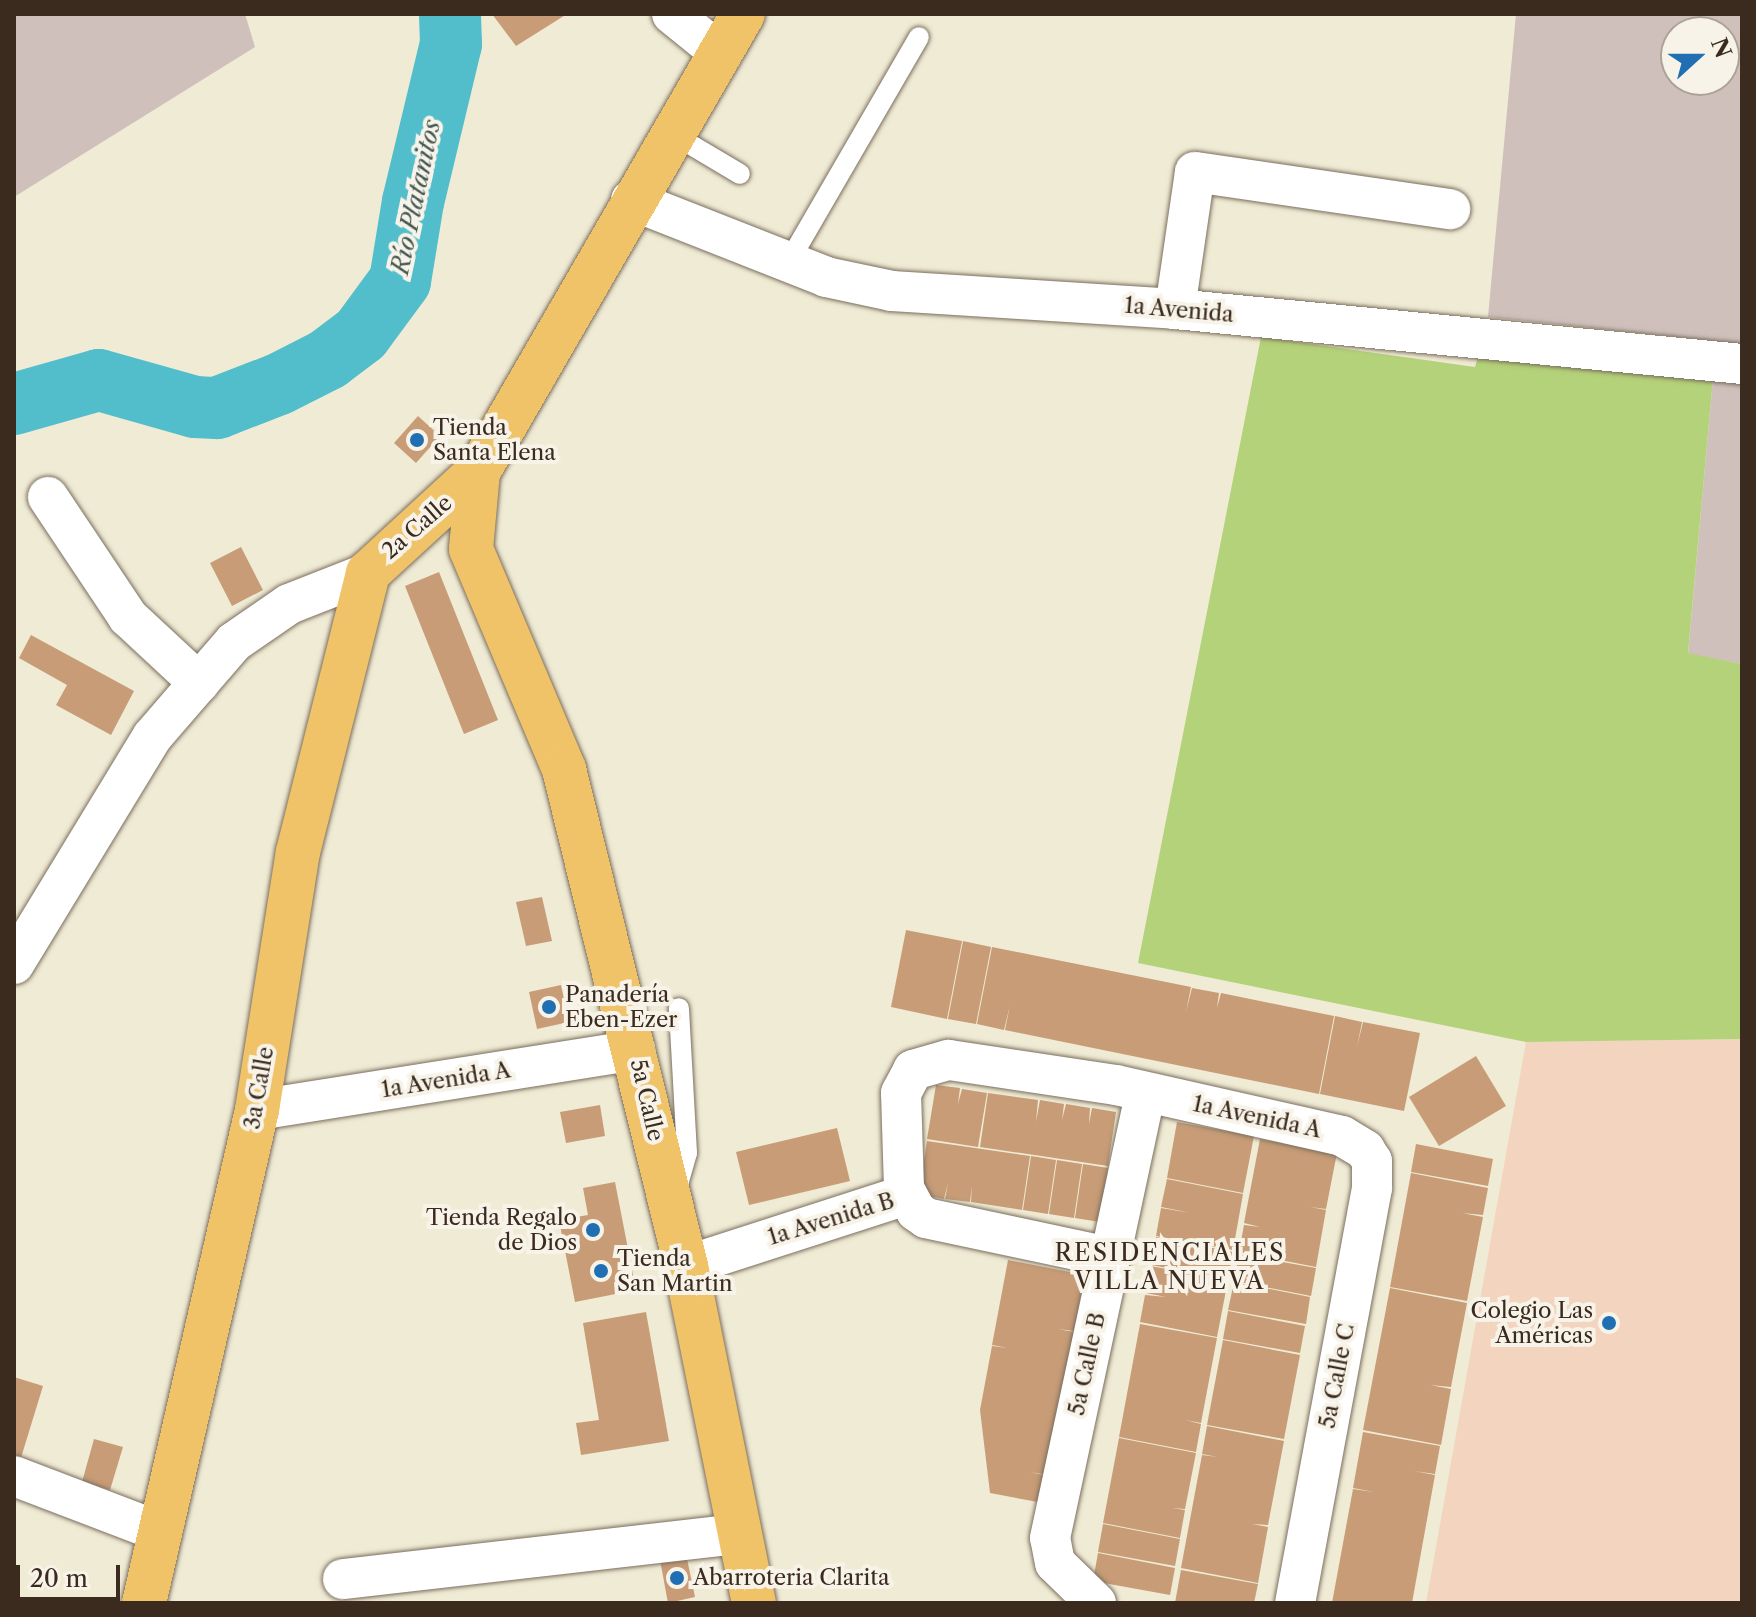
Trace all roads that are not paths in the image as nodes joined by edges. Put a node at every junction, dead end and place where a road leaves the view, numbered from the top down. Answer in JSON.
{"nodes":[{"id":1,"x":743,"y":14,"type":"edge"},
{"id":2,"x":675,"y":16,"type":"edge"},
{"id":3,"x":919,"y":37,"type":"dead end"},
{"id":4,"x":719,"y":52,"type":"junction"},
{"id":5,"x":671,"y":133,"type":"junction"},
{"id":6,"x":740,"y":174,"type":"dead end"},
{"id":7,"x":631,"y":200,"type":"junction"},
{"id":8,"x":1450,"y":209,"type":"dead end"},
{"id":9,"x":788,"y":263,"type":"junction"},
{"id":10,"x":1175,"y":309,"type":"junction"},
{"id":11,"x":1742,"y":364,"type":"edge"},
{"id":12,"x":478,"y":472,"type":"junction"},
{"id":13,"x":48,"y":497,"type":"dead end"},
{"id":14,"x":405,"y":541,"type":"junction"},
{"id":15,"x":471,"y":549,"type":"junction"},
{"id":16,"x":368,"y":573,"type":"junction"},
{"id":17,"x":199,"y":683,"type":"junction"},
{"id":18,"x":14,"y":964,"type":"edge"},
{"id":19,"x":679,"y":1008,"type":"dead end"},
{"id":20,"x":635,"y":1050,"type":"junction"},
{"id":21,"x":1128,"y":1089,"type":"junction"},
{"id":22,"x":257,"y":1110,"type":"junction"},
{"id":23,"x":1365,"y":1150,"type":"joint"},
{"id":24,"x":906,"y":1195,"type":"junction"},
{"id":25,"x":671,"y":1202,"type":"junction"},
{"id":26,"x":1109,"y":1257,"type":"junction"},
{"id":27,"x":686,"y":1266,"type":"junction"},
{"id":28,"x":14,"y":1476,"type":"edge"},
{"id":29,"x":158,"y":1531,"type":"junction"},
{"id":30,"x":740,"y":1534,"type":"junction"},
{"id":31,"x":343,"y":1579,"type":"dead end"},
{"id":32,"x":144,"y":1603,"type":"edge"},
{"id":33,"x":754,"y":1603,"type":"edge"},
{"id":34,"x":1096,"y":1603,"type":"edge"},
{"id":35,"x":1295,"y":1603,"type":"edge"}],
"edges":[{"from":1,"to":4,"type":"main road","name":"2a Calle"},
{"from":2,"to":4,"type":"street"},
{"from":3,"to":9,"type":"lane"},
{"from":4,"to":5,"type":"main road","name":"2a Calle"},
{"from":5,"to":6,"type":"lane"},
{"from":5,"to":7,"type":"main road","name":"2a Calle"},
{"from":7,"to":9,"type":"street","name":"1a Avenida"},
{"from":7,"to":12,"type":"main road","name":"2a Calle"},
{"from":8,"to":10,"type":"street"},
{"from":9,"to":10,"type":"street","name":"1a Avenida"},
{"from":10,"to":11,"type":"street","name":"1a Avenida"},
{"from":12,"to":14,"type":"main road","name":"2a Calle"},
{"from":12,"to":15,"type":"main road","name":"5a Calle"},
{"from":13,"to":17,"type":"street"},
{"from":14,"to":15,"type":"main road"},
{"from":14,"to":16,"type":"main road","name":"2a Calle"},
{"from":15,"to":20,"type":"main road","name":"5a Calle"},
{"from":16,"to":17,"type":"street","name":"2a Calle"},
{"from":16,"to":22,"type":"main road","name":"3a Calle"},
{"from":17,"to":18,"type":"street","name":"2a Calle"},
{"from":19,"to":25,"type":"lane"},
{"from":20,"to":22,"type":"street","name":"1a Avenida A"},
{"from":20,"to":25,"type":"main road","name":"5a Calle"},
{"from":21,"to":23,"type":"street","name":"1a Avenida A"},
{"from":21,"to":24,"type":"street","name":"1a Avenida A"},
{"from":21,"to":26,"type":"street","name":"5a Calle B"},
{"from":22,"to":29,"type":"main road","name":"3a Calle"},
{"from":23,"to":35,"type":"street","name":"5a Calle C"},
{"from":24,"to":26,"type":"street","name":"1a Avenida B"},
{"from":24,"to":27,"type":"street","name":"1a Avenida B"},
{"from":25,"to":27,"type":"main road","name":"5a Calle"},
{"from":26,"to":34,"type":"street","name":"5a Calle B"},
{"from":27,"to":30,"type":"main road","name":"5a Calle"},
{"from":28,"to":29,"type":"street"},
{"from":29,"to":32,"type":"main road","name":"3a Calle"},
{"from":30,"to":31,"type":"street"},
{"from":30,"to":33,"type":"main road","name":"5a Calle"}]}
